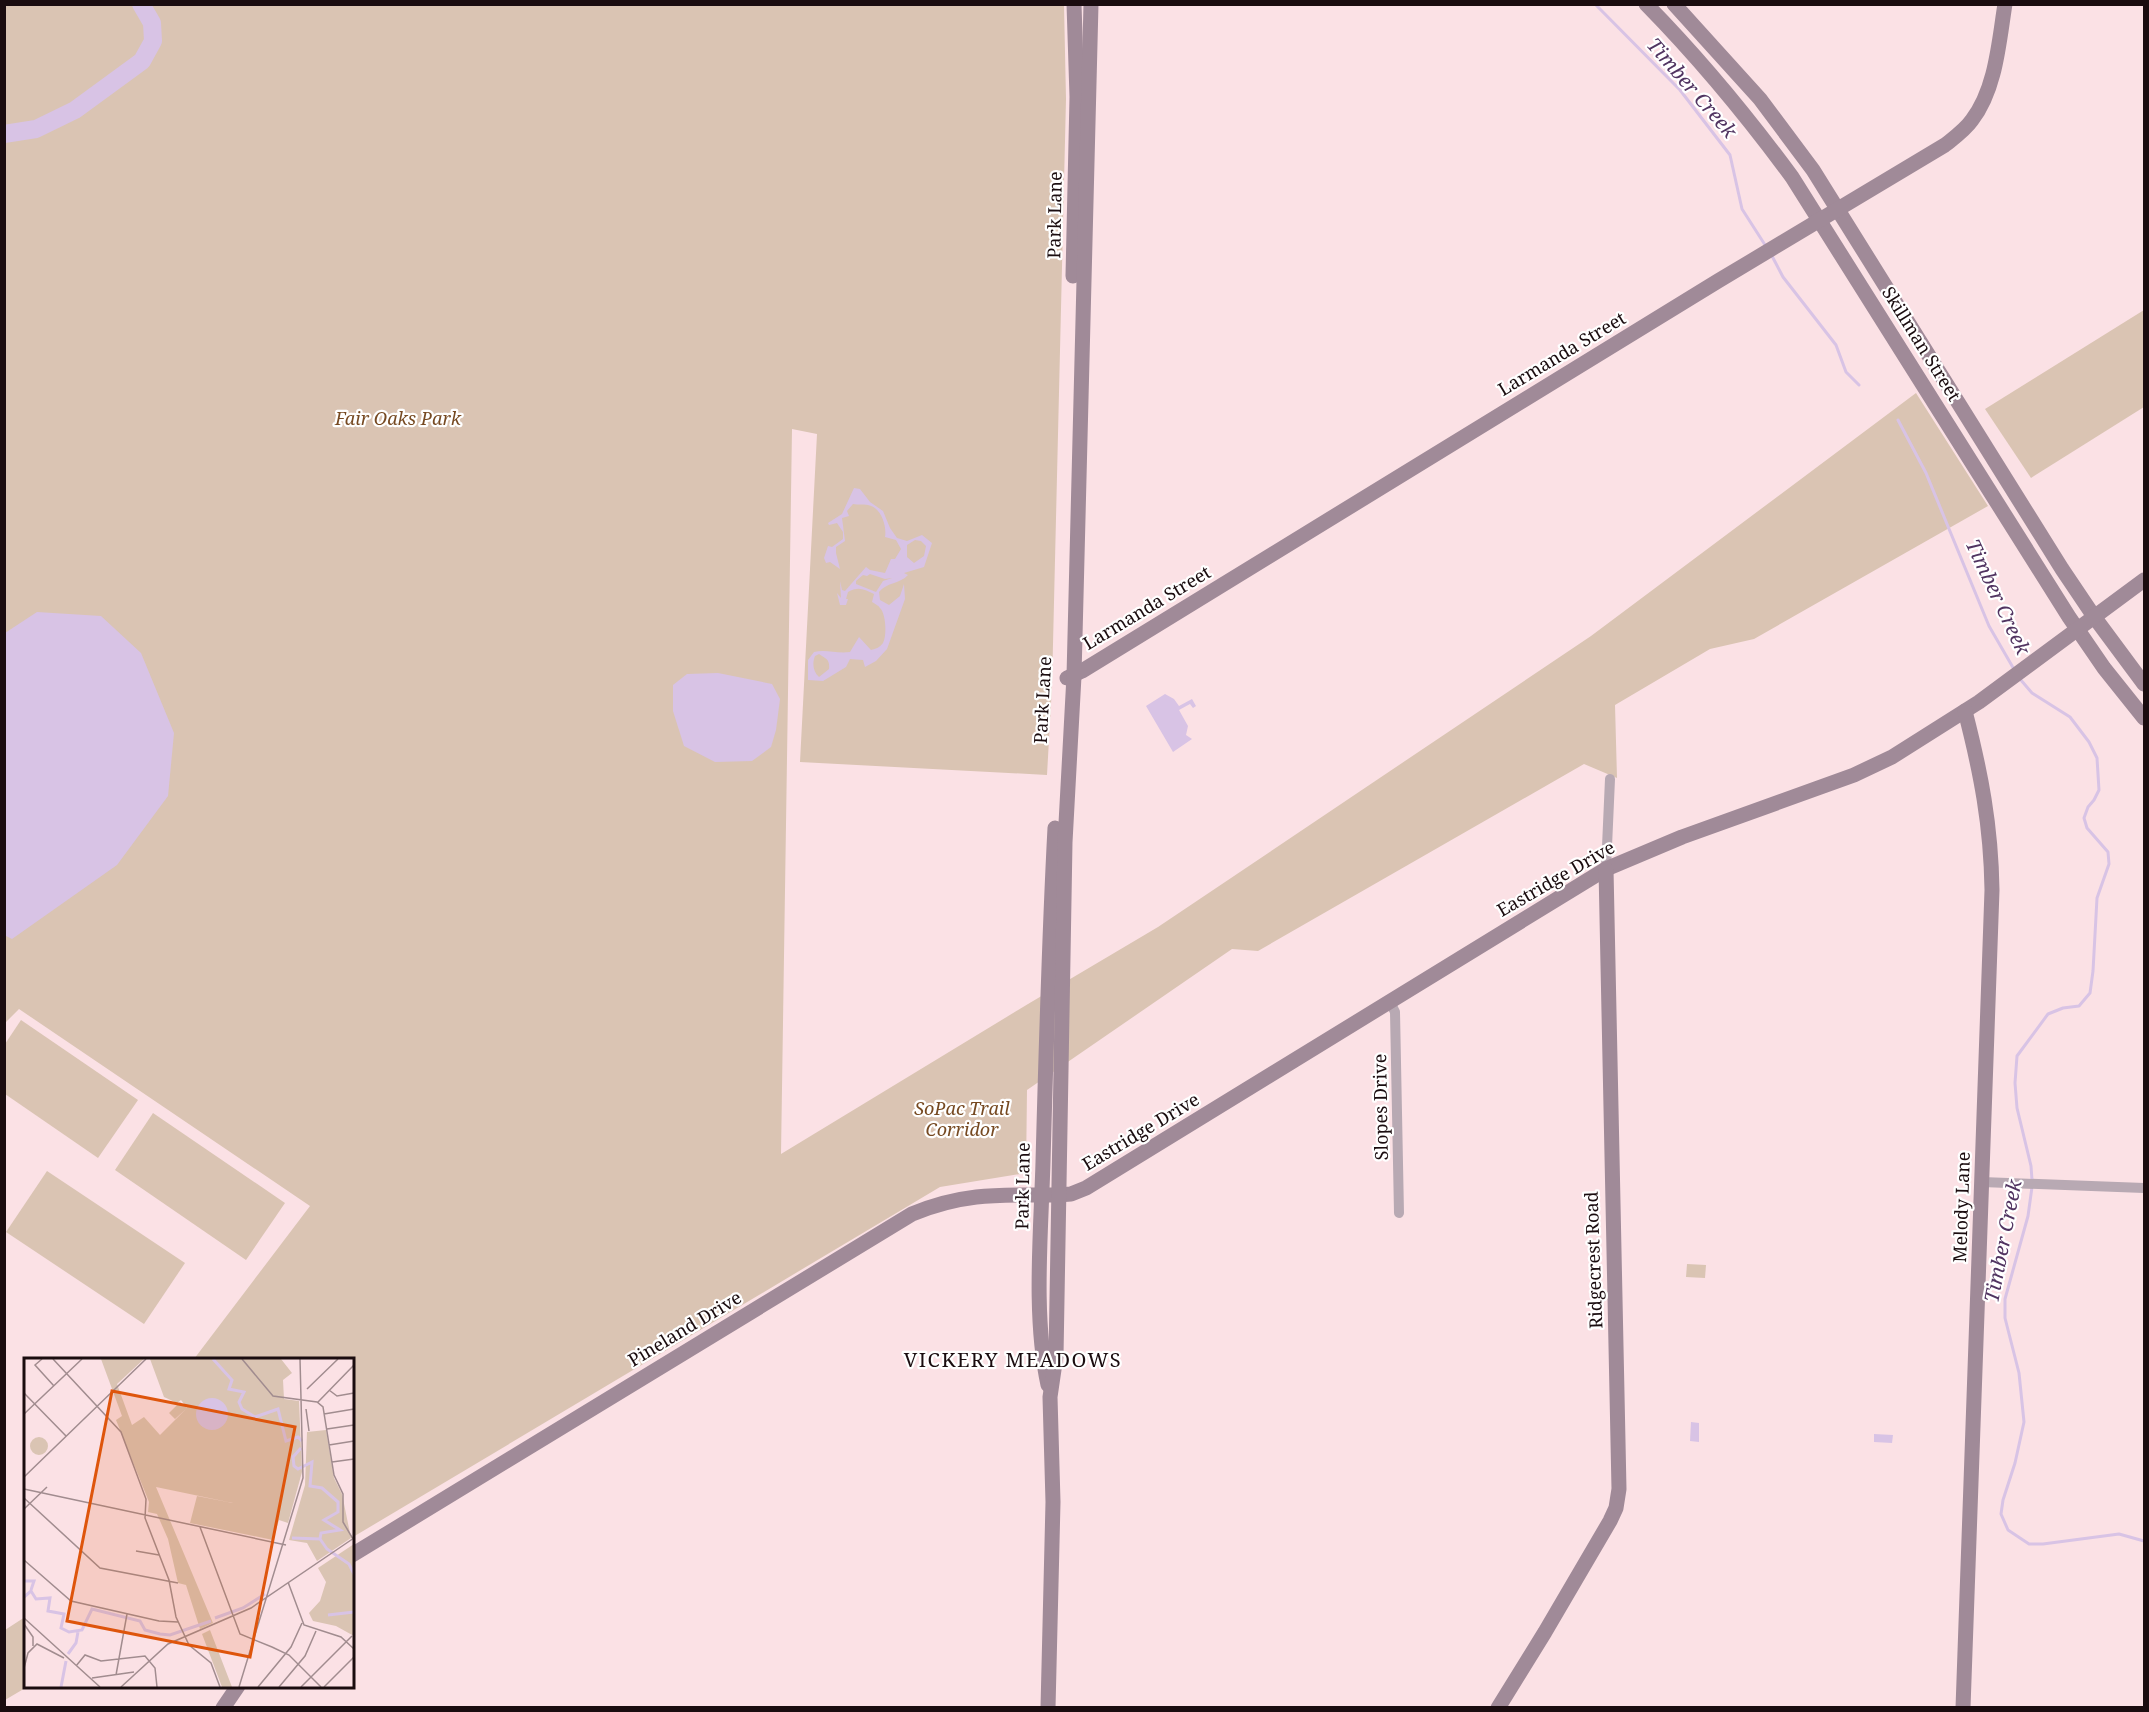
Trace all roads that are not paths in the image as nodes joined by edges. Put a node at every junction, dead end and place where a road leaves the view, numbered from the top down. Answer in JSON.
{"nodes":[{"id":1,"x":1074,"y":4,"type":"edge"},
{"id":2,"x":1090,"y":4,"type":"edge"},
{"id":3,"x":1646,"y":4,"type":"edge"},
{"id":4,"x":1674,"y":4,"type":"edge"},
{"id":5,"x":2005,"y":4,"type":"edge"},
{"id":6,"x":1838,"y":210,"type":"junction"},
{"id":7,"x":1820,"y":220,"type":"junction"},
{"id":8,"x":2145,"y":580,"type":"edge"},
{"id":9,"x":2095,"y":618,"type":"junction"},
{"id":10,"x":2078,"y":631,"type":"junction"},
{"id":11,"x":1074,"y":648,"type":"junction"},
{"id":12,"x":1110,"y":654,"type":"junction"},
{"id":13,"x":1069,"y":677,"type":"junction"},
{"id":14,"x":2145,"y":684,"type":"edge"},
{"id":15,"x":1965,"y":711,"type":"junction"},
{"id":16,"x":2145,"y":718,"type":"edge"},
{"id":17,"x":1610,"y":778,"type":"dead end"},
{"id":18,"x":1059,"y":868,"type":"junction"},
{"id":19,"x":1606,"y":869,"type":"junction"},
{"id":20,"x":1047,"y":980,"type":"junction"},
{"id":21,"x":1064,"y":981,"type":"junction"},
{"id":22,"x":1390,"y":1002,"type":"junction"},
{"id":23,"x":1982,"y":1182,"type":"junction"},
{"id":24,"x":2145,"y":1188,"type":"edge"},
{"id":25,"x":1042,"y":1195,"type":"junction"},
{"id":26,"x":1058,"y":1195,"type":"junction"},
{"id":27,"x":1399,"y":1213,"type":"dead end"},
{"id":28,"x":1050,"y":1397,"type":"junction"},
{"id":29,"x":354,"y":1554,"type":"edge"},
{"id":30,"x":237,"y":1688,"type":"edge"},
{"id":31,"x":223,"y":1707,"type":"edge"},
{"id":32,"x":1048,"y":1707,"type":"edge"},
{"id":33,"x":1498,"y":1707,"type":"edge"},
{"id":34,"x":1963,"y":1707,"type":"edge"}],
"edges":[{"from":1,"to":13,"type":"street","name":"Park Lane"},
{"from":2,"to":11,"type":"street","name":"Park Lane"},
{"from":3,"to":7,"type":"street","name":"Skillman Street"},
{"from":4,"to":6,"type":"street","name":"Skillman Street"},
{"from":5,"to":6,"type":"street","name":"Larmanda Street"},
{"from":6,"to":7,"type":"street","name":"Larmanda Street"},
{"from":6,"to":9,"type":"street","name":"Skillman Street"},
{"from":7,"to":10,"type":"street","name":"Skillman Street"},
{"from":7,"to":12,"type":"street","name":"Larmanda Street"},
{"from":8,"to":9,"type":"street","name":"Eastridge Drive"},
{"from":9,"to":10,"type":"street","name":"Eastridge Drive"},
{"from":9,"to":14,"type":"street","name":"Skillman Street"},
{"from":10,"to":15,"type":"street","name":"Eastridge Drive"},
{"from":10,"to":16,"type":"street","name":"Skillman Street"},
{"from":11,"to":12,"type":"street"},
{"from":11,"to":13,"type":"street","name":"Park Lane"},
{"from":12,"to":13,"type":"street","name":"Larmanda Street"},
{"from":13,"to":18,"type":"street","name":"Park Lane"},
{"from":15,"to":19,"type":"street","name":"Eastridge Drive"},
{"from":15,"to":23,"type":"street","name":"Melody Lane"},
{"from":17,"to":19,"type":"street","name":"Ridgecrest Road"},
{"from":18,"to":20,"type":"street","name":"Park Lane"},
{"from":18,"to":21,"type":"street","name":"Park Lane"},
{"from":19,"to":22,"type":"street","name":"Eastridge Drive"},
{"from":19,"to":33,"type":"street","name":"Ridgecrest Road"},
{"from":20,"to":21,"type":"street"},
{"from":20,"to":25,"type":"street","name":"Park Lane"},
{"from":21,"to":26,"type":"street","name":"Park Lane"},
{"from":22,"to":26,"type":"street","name":"Eastridge Drive"},
{"from":22,"to":27,"type":"street","name":"Slopes Drive"},
{"from":23,"to":24,"type":"street"},
{"from":23,"to":34,"type":"street","name":"Melody Lane"},
{"from":25,"to":26,"type":"street","name":"Pineland Drive"},
{"from":25,"to":28,"type":"street","name":"Park Lane"},
{"from":25,"to":29,"type":"street","name":"Pineland Drive"},
{"from":26,"to":28,"type":"street","name":"Park Lane"},
{"from":28,"to":32,"type":"street","name":"Park Lane"},
{"from":30,"to":31,"type":"street"}]}
